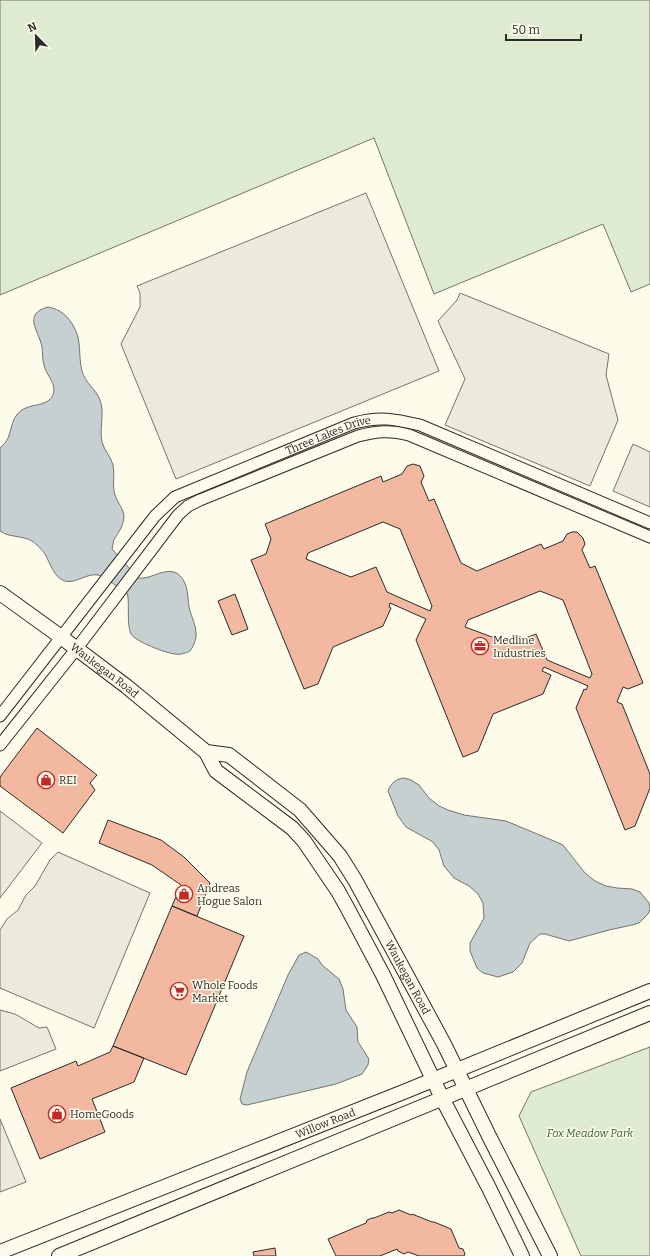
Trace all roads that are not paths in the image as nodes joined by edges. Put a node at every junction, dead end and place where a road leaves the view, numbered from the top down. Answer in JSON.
{"nodes":[{"id":1,"x":650,"y":523,"type":"edge"},
{"id":2,"x":650,"y":537,"type":"edge"},
{"id":3,"x":0,"y":593,"type":"edge"},
{"id":4,"x":62,"y":637,"type":"junction"},
{"id":5,"x":77,"y":648,"type":"junction"},
{"id":6,"x":0,"y":716,"type":"edge"},
{"id":7,"x":0,"y":745,"type":"edge"},
{"id":8,"x":206,"y":752,"type":"junction"},
{"id":9,"x":650,"y":991,"type":"edge"},
{"id":10,"x":650,"y":1013,"type":"edge"},
{"id":11,"x":456,"y":1069,"type":"junction"},
{"id":12,"x":433,"y":1079,"type":"junction"},
{"id":13,"x":466,"y":1088,"type":"junction"},
{"id":14,"x":442,"y":1098,"type":"junction"},
{"id":15,"x":0,"y":1252,"type":"edge"},
{"id":16,"x":59,"y":1256,"type":"edge"},
{"id":17,"x":522,"y":1256,"type":"edge"},
{"id":18,"x":550,"y":1256,"type":"edge"}],
"edges":[{"from":1,"to":4,"type":"street","name":"Three Lakes Drive"},
{"from":2,"to":5,"type":"street","name":"Three Lakes Drive"},
{"from":3,"to":4,"type":"main road","name":"Waukegan Road"},
{"from":4,"to":5,"type":"main road","name":"Waukegan Road"},
{"from":4,"to":6,"type":"street","name":"Three Lakes Drive"},
{"from":5,"to":7,"type":"street","name":"Three Lakes Drive"},
{"from":5,"to":8,"type":"main road","name":"Waukegan Road"},
{"from":8,"to":11,"type":"main road","name":"Waukegan Road"},
{"from":8,"to":12,"type":"main road","name":"Waukegan Road"},
{"from":9,"to":11,"type":"main road","name":"Willow Road"},
{"from":10,"to":13,"type":"main road","name":"Willow Road"},
{"from":11,"to":12,"type":"main road","name":"Willow Road"},
{"from":11,"to":13,"type":"main road","name":"Waukegan Road"},
{"from":12,"to":14,"type":"main road","name":"Waukegan Road"},
{"from":12,"to":15,"type":"main road","name":"Willow Road"},
{"from":13,"to":14,"type":"main road","name":"Willow Road"},
{"from":13,"to":18,"type":"main road","name":"Waukegan Road"},
{"from":14,"to":16,"type":"main road","name":"Willow Road"},
{"from":14,"to":17,"type":"main road","name":"Waukegan Road"}]}
